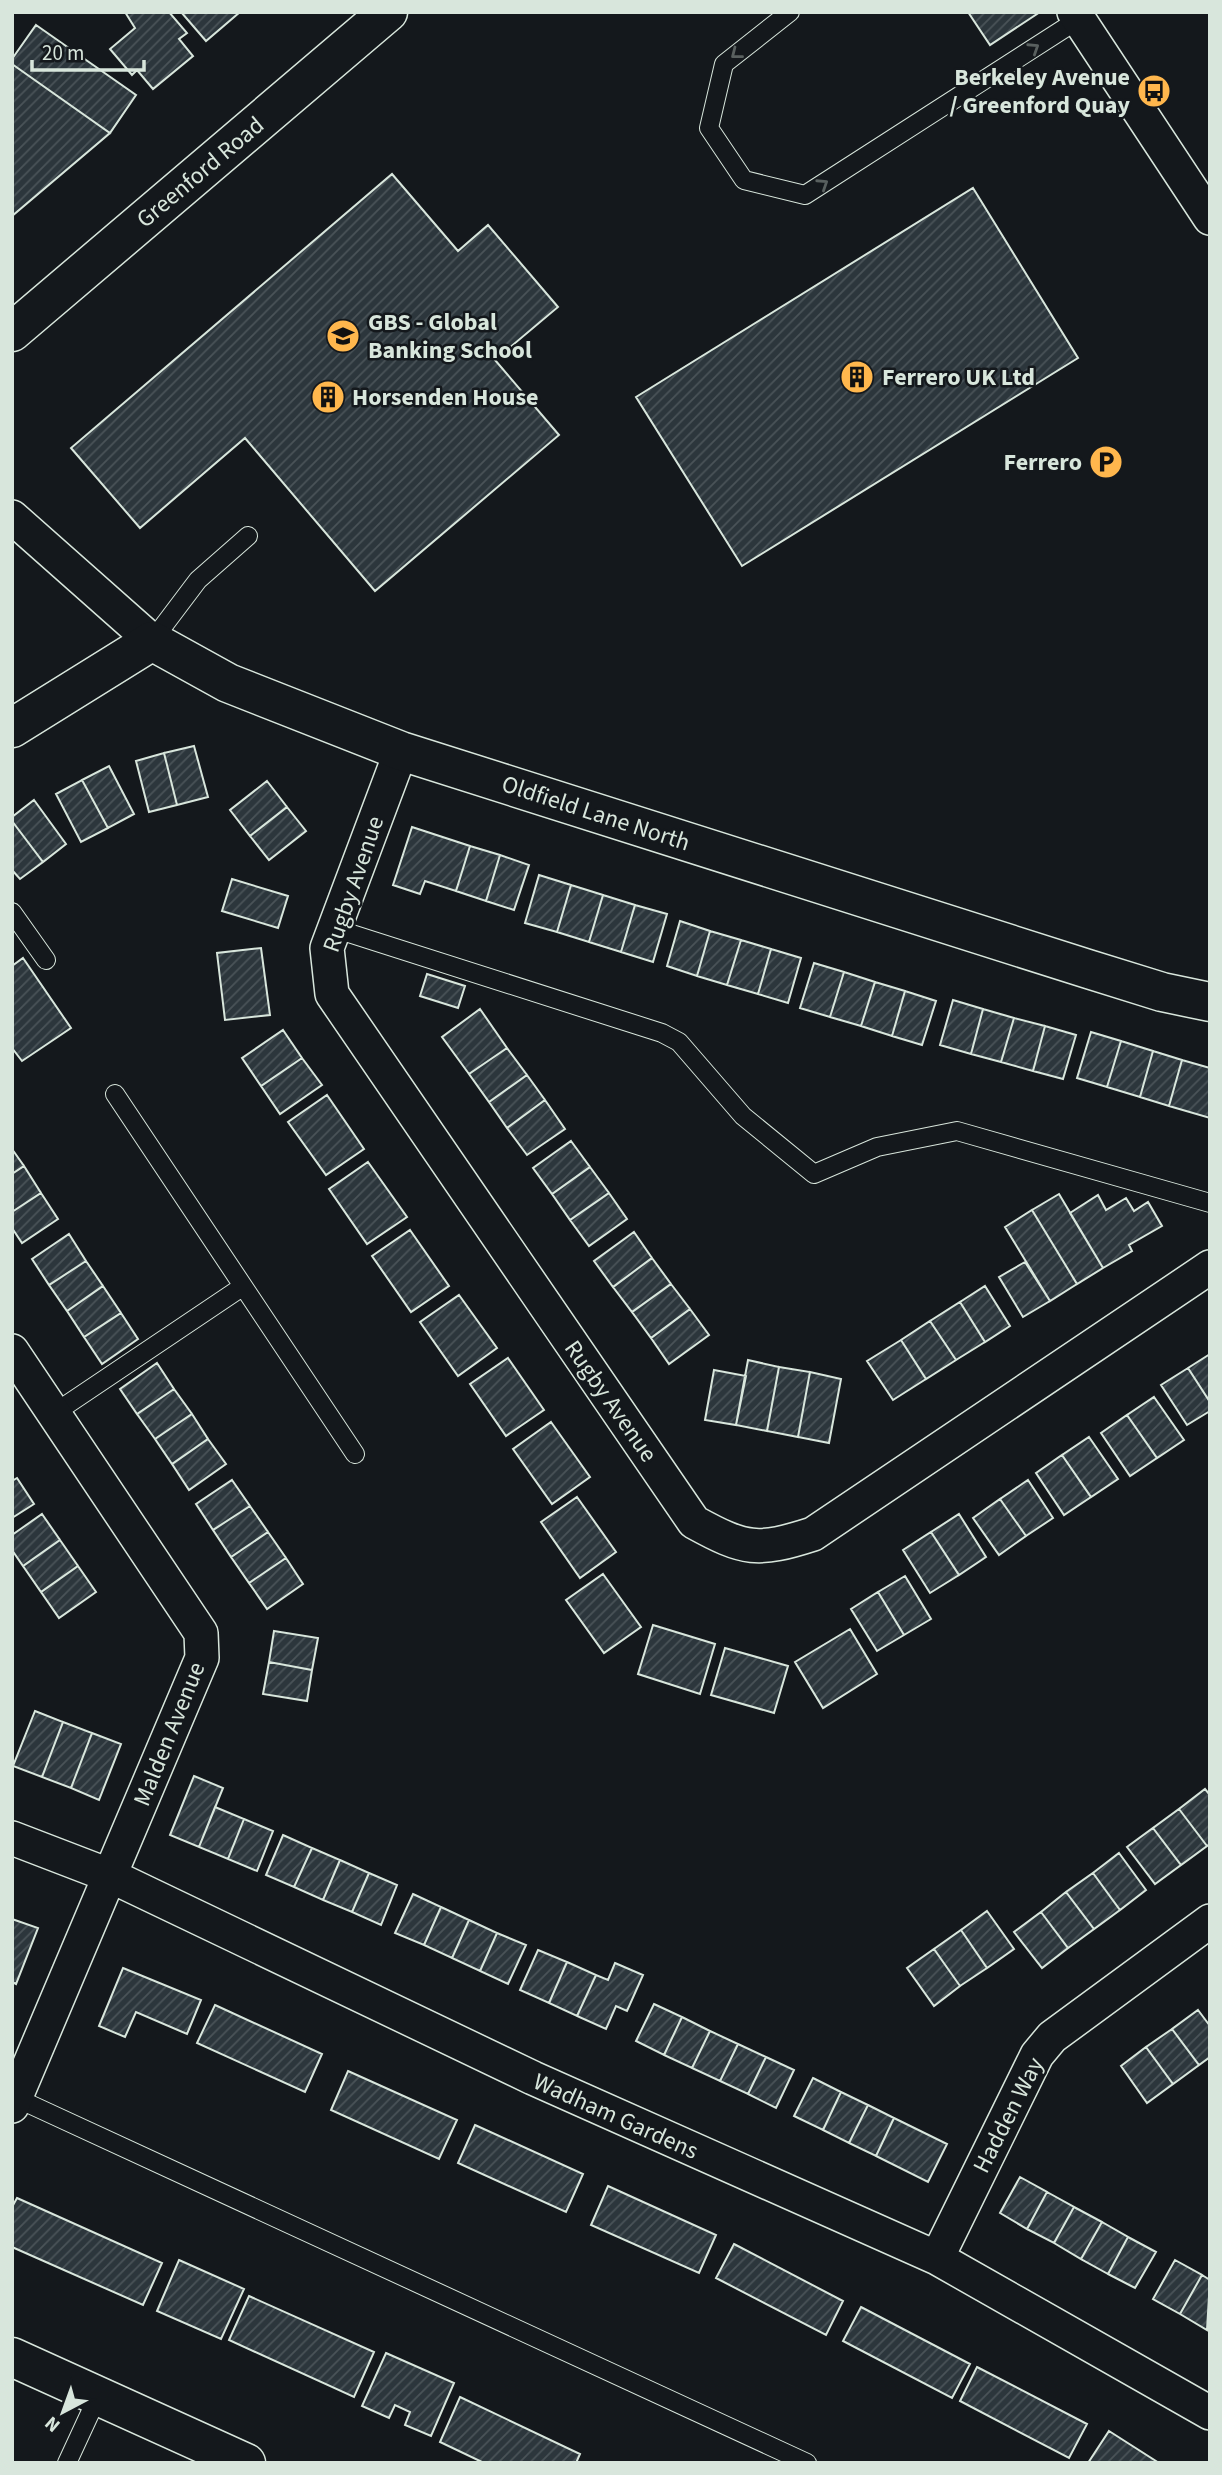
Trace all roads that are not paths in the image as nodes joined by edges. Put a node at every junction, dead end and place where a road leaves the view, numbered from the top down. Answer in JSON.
{"nodes":[{"id":1,"x":388,"y":12,"type":"edge"},
{"id":2,"x":790,"y":12,"type":"edge"},
{"id":3,"x":1076,"y":16,"type":"edge"},
{"id":4,"x":1210,"y":219,"type":"edge"},
{"id":5,"x":12,"y":332,"type":"edge"},
{"id":6,"x":12,"y":517,"type":"edge"},
{"id":7,"x":248,"y":536,"type":"dead end"},
{"id":8,"x":152,"y":641,"type":"junction"},
{"id":9,"x":12,"y":728,"type":"edge"},
{"id":10,"x":401,"y":751,"type":"junction"},
{"id":11,"x":12,"y":912,"type":"edge"},
{"id":12,"x":333,"y":928,"type":"junction"},
{"id":13,"x":46,"y":960,"type":"dead end"},
{"id":14,"x":1210,"y":1002,"type":"edge"},
{"id":15,"x":115,"y":1094,"type":"dead end"},
{"id":16,"x":1210,"y":1203,"type":"edge"},
{"id":17,"x":1210,"y":1267,"type":"edge"},
{"id":18,"x":242,"y":1287,"type":"junction"},
{"id":19,"x":15,"y":1361,"type":"edge"},
{"id":20,"x":56,"y":1412,"type":"junction"},
{"id":21,"x":355,"y":1454,"type":"dead end"},
{"id":22,"x":12,"y":1838,"type":"edge"},
{"id":23,"x":111,"y":1876,"type":"junction"},
{"id":24,"x":1210,"y":1921,"type":"edge"},
{"id":25,"x":13,"y":2100,"type":"edge"},
{"id":26,"x":937,"y":2258,"type":"junction"},
{"id":27,"x":12,"y":2357,"type":"edge"},
{"id":28,"x":98,"y":2396,"type":"junction"},
{"id":29,"x":1210,"y":2413,"type":"edge"},
{"id":30,"x":67,"y":2463,"type":"edge"},
{"id":31,"x":246,"y":2463,"type":"edge"},
{"id":32,"x":807,"y":2463,"type":"edge"}],
"edges":[{"from":1,"to":5,"type":"street","name":"Greenford Road"},
{"from":2,"to":3,"type":"lane","one_way":true},
{"from":3,"to":4,"type":"street"},
{"from":6,"to":8,"type":"street"},
{"from":7,"to":8,"type":"lane"},
{"from":8,"to":9,"type":"street"},
{"from":8,"to":10,"type":"street","name":"Oldfield Lane North"},
{"from":10,"to":12,"type":"street","name":"Rugby Avenue"},
{"from":10,"to":14,"type":"street","name":"Oldfield Lane North"},
{"from":11,"to":13,"type":"lane"},
{"from":12,"to":16,"type":"lane"},
{"from":12,"to":17,"type":"street","name":"Rugby Avenue"},
{"from":15,"to":18,"type":"lane"},
{"from":18,"to":20,"type":"lane"},
{"from":18,"to":21,"type":"lane"},
{"from":19,"to":20,"type":"street","name":"Malden Avenue"},
{"from":20,"to":23,"type":"street","name":"Malden Avenue"},
{"from":22,"to":23,"type":"street","name":"Wadham Gardens"},
{"from":23,"to":25,"type":"street","name":"Malden Avenue"},
{"from":23,"to":26,"type":"street","name":"Wadham Gardens"},
{"from":24,"to":26,"type":"street","name":"Hadden Way"},
{"from":25,"to":32,"type":"lane"},
{"from":26,"to":29,"type":"street","name":"Wadham Gardens"},
{"from":27,"to":28,"type":"street"},
{"from":28,"to":30,"type":"lane"},
{"from":28,"to":31,"type":"street"}]}
